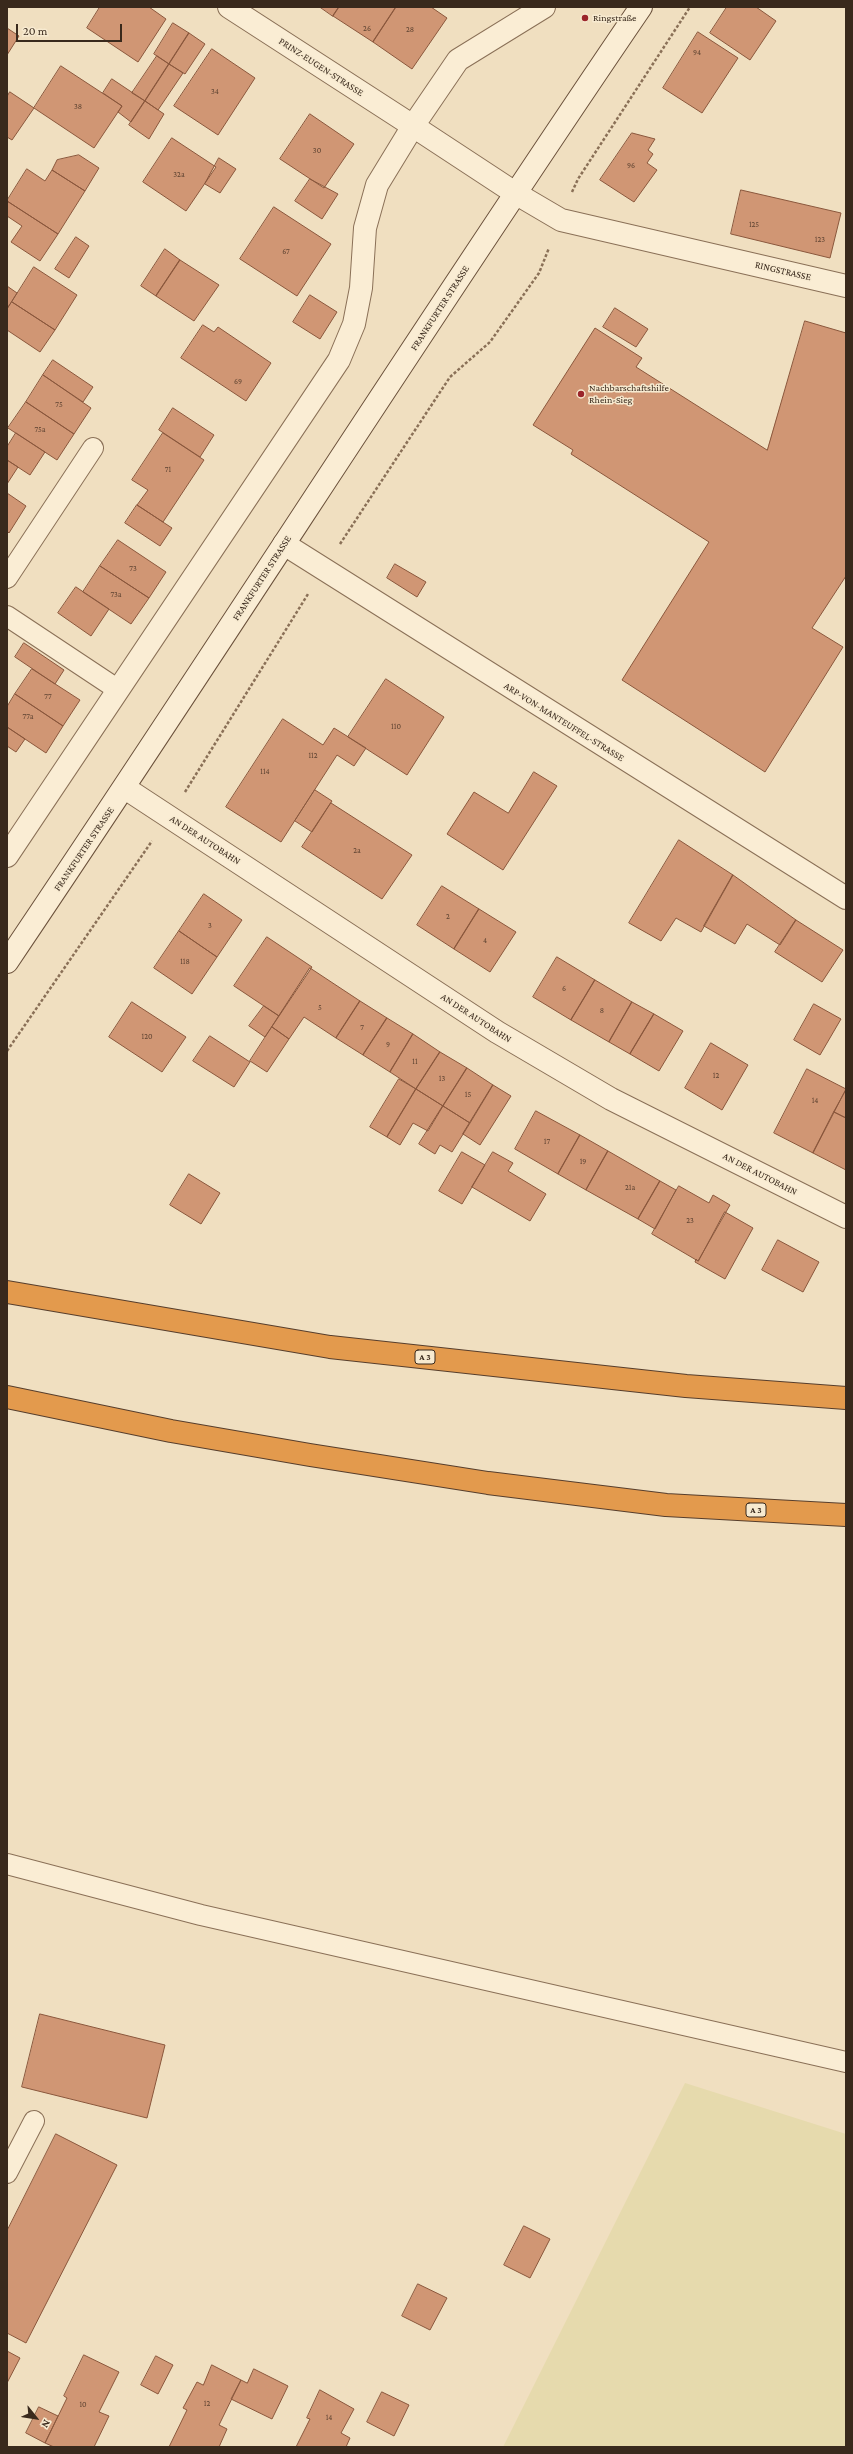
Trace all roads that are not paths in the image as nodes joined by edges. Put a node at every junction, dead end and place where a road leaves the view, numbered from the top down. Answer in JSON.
{"nodes":[{"id":1,"x":229,"y":7,"type":"edge"},
{"id":2,"x":544,"y":7,"type":"edge"},
{"id":3,"x":641,"y":7,"type":"edge"},
{"id":4,"x":413,"y":126,"type":"junction"},
{"id":5,"x":515,"y":193,"type":"junction"},
{"id":6,"x":846,"y":286,"type":"edge"},
{"id":7,"x":93,"y":448,"type":"dead end"},
{"id":8,"x":284,"y":544,"type":"junction"},
{"id":9,"x":7,"y":578,"type":"edge"},
{"id":10,"x":7,"y":616,"type":"edge"},
{"id":11,"x":117,"y":690,"type":"junction"},
{"id":12,"x":125,"y":788,"type":"junction"},
{"id":13,"x":7,"y":856,"type":"edge"},
{"id":14,"x":846,"y":898,"type":"edge"},
{"id":15,"x":7,"y":962,"type":"edge"},
{"id":16,"x":846,"y":1217,"type":"edge"},
{"id":17,"x":7,"y":1292,"type":"edge"},
{"id":18,"x":7,"y":1397,"type":"edge"},
{"id":19,"x":846,"y":1398,"type":"edge"},
{"id":20,"x":846,"y":1515,"type":"edge"},
{"id":21,"x":7,"y":1864,"type":"edge"},
{"id":22,"x":846,"y":2062,"type":"edge"},
{"id":23,"x":34,"y":2121,"type":"dead end"},
{"id":24,"x":7,"y":2173,"type":"edge"}],
"edges":[{"from":1,"to":4,"type":"street","name":"PRINZ-EUGEN-STRASSE"},
{"from":2,"to":4,"type":"street"},
{"from":3,"to":5,"type":"street","name":"FRANKFURTER STRASSE"},
{"from":4,"to":5,"type":"street"},
{"from":4,"to":11,"type":"street"},
{"from":5,"to":6,"type":"street","name":"RINGSTRASSE"},
{"from":5,"to":8,"type":"street","name":"FRANKFURTER STRASSE"},
{"from":7,"to":9,"type":"lane"},
{"from":8,"to":12,"type":"street","name":"FRANKFURTER STRASSE"},
{"from":8,"to":14,"type":"street","name":"ARP-VON-MANTEUFFEL-STRASSE"},
{"from":10,"to":11,"type":"lane"},
{"from":11,"to":13,"type":"street"},
{"from":12,"to":15,"type":"street","name":"FRANKFURTER STRASSE"},
{"from":12,"to":16,"type":"street","name":"AN DER AUTOBAHN"},
{"from":17,"to":19,"type":"highway","number":"A 3"},
{"from":18,"to":20,"type":"highway","number":"A 3"},
{"from":21,"to":22,"type":"lane"},
{"from":23,"to":24,"type":"lane"}]}
